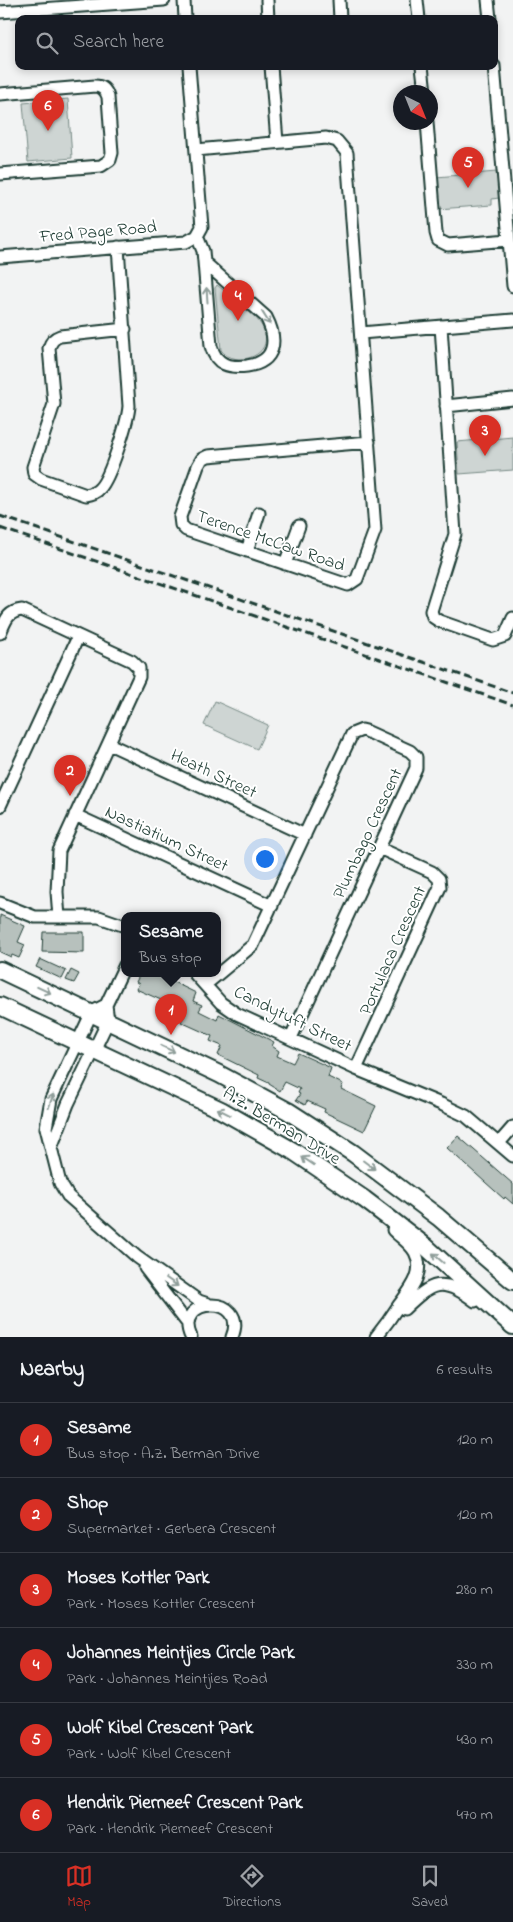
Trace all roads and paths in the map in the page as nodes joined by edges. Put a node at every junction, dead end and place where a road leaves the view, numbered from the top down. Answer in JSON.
{"nodes":[{"id":1,"x":164,"y":0,"type":"edge"},
{"id":2,"x":184,"y":0,"type":"edge"},
{"id":3,"x":267,"y":0,"type":"edge"},
{"id":4,"x":339,"y":0,"type":"edge"},
{"id":5,"x":417,"y":0,"type":"edge"},
{"id":6,"x":488,"y":0,"type":"edge"},
{"id":7,"x":98,"y":3,"type":"edge"},
{"id":8,"x":0,"y":12,"type":"edge"},
{"id":9,"x":186,"y":15,"type":"edge"},
{"id":10,"x":268,"y":15,"type":"edge"},
{"id":11,"x":340,"y":15,"type":"edge"},
{"id":12,"x":418,"y":15,"type":"edge"},
{"id":13,"x":490,"y":15,"type":"edge"},
{"id":14,"x":189,"y":70,"type":"edge"},
{"id":15,"x":271,"y":70,"type":"edge"},
{"id":16,"x":422,"y":70,"type":"edge"},
{"id":17,"x":494,"y":70,"type":"edge"},
{"id":18,"x":423,"y":85,"type":"edge"},
{"id":19,"x":0,"y":94,"type":"edge"},
{"id":20,"x":428,"y":130,"type":"edge"},
{"id":21,"x":277,"y":142,"type":"junction"},
{"id":22,"x":196,"y":150,"type":"junction"},
{"id":23,"x":0,"y":174,"type":"edge"},
{"id":24,"x":197,"y":236,"type":"junction"},
{"id":25,"x":509,"y":240,"type":"junction"},
{"id":26,"x":118,"y":246,"type":"junction"},
{"id":27,"x":0,"y":256,"type":"edge"},
{"id":28,"x":204,"y":262,"type":"junction"},
{"id":29,"x":513,"y":286,"type":"edge"},
{"id":30,"x":513,"y":320,"type":"edge"},
{"id":31,"x":441,"y":326,"type":"junction"},
{"id":32,"x":125,"y":329,"type":"junction"},
{"id":33,"x":361,"y":333,"type":"junction"},
{"id":34,"x":513,"y":399,"type":"edge"},
{"id":35,"x":446,"y":406,"type":"junction"},
{"id":36,"x":369,"y":442,"type":"junction"},
{"id":37,"x":259,"y":513,"type":"dead end"},
{"id":38,"x":299,"y":526,"type":"dead end"},
{"id":39,"x":247,"y":551,"type":"junction"},
{"id":40,"x":285,"y":564,"type":"junction"},
{"id":41,"x":513,"y":618,"type":"edge"},
{"id":42,"x":0,"y":633,"type":"edge"},
{"id":43,"x":78,"y":637,"type":"junction"},
{"id":44,"x":109,"y":744,"type":"junction"},
{"id":45,"x":0,"y":806,"type":"edge"},
{"id":46,"x":75,"y":815,"type":"junction"},
{"id":47,"x":305,"y":835,"type":"junction"},
{"id":48,"x":379,"y":848,"type":"junction"},
{"id":49,"x":0,"y":903,"type":"edge"},
{"id":50,"x":272,"y":906,"type":"junction"},
{"id":51,"x":59,"y":917,"type":"junction"},
{"id":52,"x":121,"y":925,"type":"edge"},
{"id":53,"x":0,"y":970,"type":"edge"},
{"id":54,"x":221,"y":972,"type":"edge"},
{"id":55,"x":121,"y":973,"type":"edge"},
{"id":56,"x":198,"y":977,"type":"edge"},
{"id":57,"x":215,"y":977,"type":"edge"},
{"id":58,"x":205,"y":985,"type":"junction"},
{"id":59,"x":0,"y":1006,"type":"edge"},
{"id":60,"x":102,"y":1013,"type":"junction"},
{"id":61,"x":291,"y":1038,"type":"junction"},
{"id":62,"x":78,"y":1042,"type":"junction"},
{"id":63,"x":94,"y":1050,"type":"junction"},
{"id":64,"x":356,"y":1069,"type":"junction"},
{"id":65,"x":513,"y":1127,"type":"edge"},
{"id":66,"x":499,"y":1143,"type":"junction"},
{"id":67,"x":51,"y":1148,"type":"junction"},
{"id":68,"x":513,"y":1156,"type":"edge"},
{"id":69,"x":364,"y":1199,"type":"junction"},
{"id":70,"x":137,"y":1257,"type":"junction"},
{"id":71,"x":513,"y":1282,"type":"edge"},
{"id":72,"x":208,"y":1304,"type":"junction"},
{"id":73,"x":392,"y":1316,"type":"junction"},
{"id":74,"x":188,"y":1324,"type":"junction"},
{"id":75,"x":513,"y":1328,"type":"edge"},
{"id":76,"x":234,"y":1335,"type":"edge"},
{"id":77,"x":191,"y":1337,"type":"edge"},
{"id":78,"x":376,"y":1337,"type":"edge"}],
"edges":[{"from":1,"to":7,"type":"street"},
{"from":2,"to":9,"type":"street"},
{"from":3,"to":10,"type":"street"},
{"from":4,"to":11,"type":"street"},
{"from":5,"to":12,"type":"street"},
{"from":6,"to":13,"type":"street"},
{"from":7,"to":8,"type":"street"},
{"from":14,"to":22,"type":"street"},
{"from":15,"to":21,"type":"street"},
{"from":16,"to":18,"type":"street"},
{"from":17,"to":25,"type":"street"},
{"from":19,"to":23,"type":"street"},
{"from":20,"to":25,"type":"street"},
{"from":21,"to":22,"type":"street","name":"Terence McCaw Road"},
{"from":21,"to":33,"type":"street","name":"Terence McCaw Road"},
{"from":22,"to":24,"type":"street"},
{"from":24,"to":26,"type":"street","name":"Fred Page Road"},
{"from":24,"to":28,"type":"street"},
{"from":25,"to":29,"type":"street"},
{"from":26,"to":27,"type":"street","name":"Fred Page Road"},
{"from":26,"to":32,"type":"street"},
{"from":28,"to":28,"type":"street","one_way":true},
{"from":30,"to":31,"type":"street"},
{"from":31,"to":33,"type":"street"},
{"from":31,"to":35,"type":"street"},
{"from":32,"to":32,"type":"street"},
{"from":33,"to":36,"type":"street","name":"Terence McCaw Road"},
{"from":34,"to":35,"type":"street"},
{"from":35,"to":41,"type":"street"},
{"from":36,"to":39,"type":"street","name":"Terence McCaw Road"},
{"from":36,"to":40,"type":"street","name":"Terence McCaw Road"},
{"from":37,"to":39,"type":"street"},
{"from":38,"to":40,"type":"street"},
{"from":39,"to":40,"type":"street","name":"Terence McCaw Road"},
{"from":42,"to":43,"type":"street"},
{"from":43,"to":44,"type":"street"},
{"from":43,"to":45,"type":"street"},
{"from":44,"to":46,"type":"street"},
{"from":44,"to":47,"type":"street","name":"Heath Street"},
{"from":46,"to":50,"type":"street","name":"Nastiatium Street"},
{"from":46,"to":51,"type":"street"},
{"from":47,"to":48,"type":"street","name":"Plumbago Crescent"},
{"from":47,"to":50,"type":"street","name":"Plumbago Crescent"},
{"from":48,"to":61,"type":"street","name":"Plumbago Crescent"},
{"from":48,"to":64,"type":"street","name":"Portulaca Crescent"},
{"from":49,"to":51,"type":"street"},
{"from":50,"to":54,"type":"street","name":"Plumbago Crescent"},
{"from":51,"to":52,"type":"street"},
{"from":53,"to":60,"type":"main road","name":"A.Z. Berman Drive","one_way":true},
{"from":55,"to":60,"type":"street"},
{"from":56,"to":58,"type":"street","name":"Candytuft Street"},
{"from":57,"to":58,"type":"street","name":"Plumbago Crescent"},
{"from":58,"to":61,"type":"street","name":"Candytuft Street"},
{"from":59,"to":62,"type":"main road","name":"A.Z. Berman Drive"},
{"from":60,"to":62,"type":"street"},
{"from":60,"to":63,"type":"street"},
{"from":60,"to":71,"type":"main road","name":"A.Z. Berman Drive","one_way":true},
{"from":61,"to":64,"type":"street","name":"Candytuft Street"},
{"from":62,"to":63,"type":"main road","name":"A.Z. Berman Drive"},
{"from":67,"to":62,"type":"street","one_way":true},
{"from":63,"to":67,"type":"street"},
{"from":69,"to":63,"type":"main road","name":"A.Z. Berman Drive","one_way":true},
{"from":64,"to":66,"type":"street","name":"Candytuft Street"},
{"from":65,"to":66,"type":"street"},
{"from":66,"to":68,"type":"street","name":"Candytuft Street"},
{"from":67,"to":70,"type":"street"},
{"from":69,"to":73,"type":"street"},
{"from":75,"to":69,"type":"main road","name":"A.Z. Berman Drive","one_way":true},
{"from":70,"to":72,"type":"street","one_way":true},
{"from":70,"to":74,"type":"street"},
{"from":72,"to":74,"type":"street"},
{"from":72,"to":76,"type":"street"},
{"from":73,"to":75,"type":"street"},
{"from":73,"to":78,"type":"street"},
{"from":74,"to":77,"type":"street"}]}
